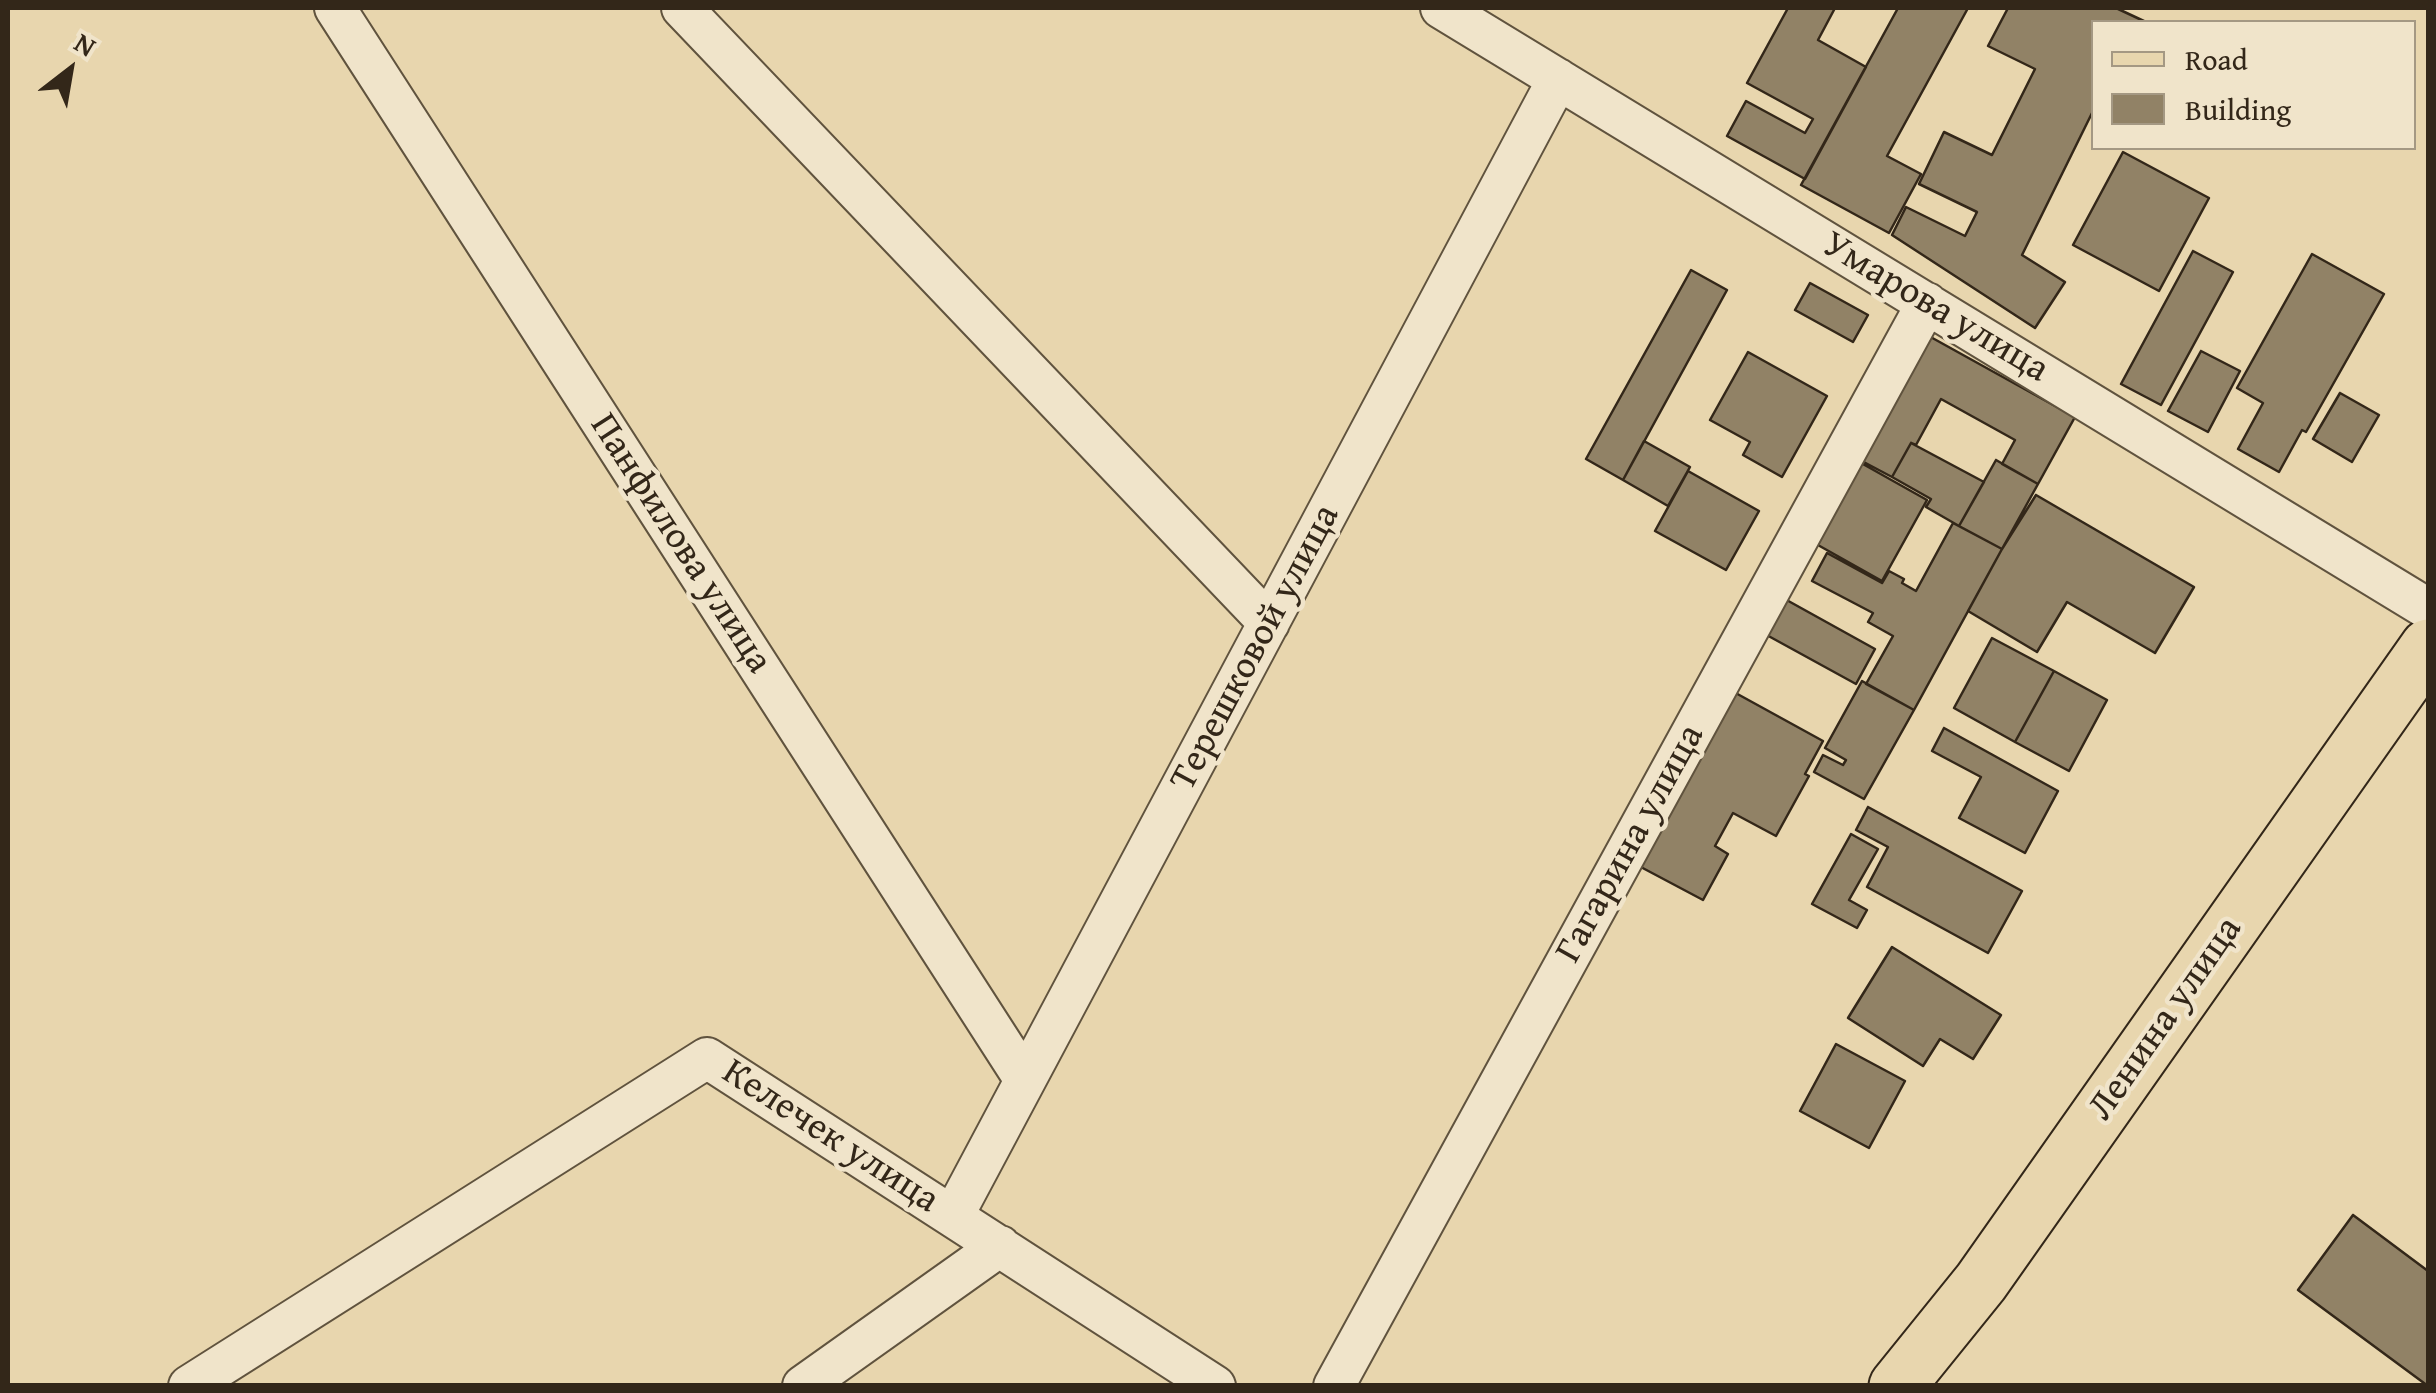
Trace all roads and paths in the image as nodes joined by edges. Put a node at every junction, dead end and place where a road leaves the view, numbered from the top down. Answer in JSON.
{"nodes":[{"id":1,"x":335,"y":8,"type":"edge"},
{"id":2,"x":682,"y":8,"type":"edge"},
{"id":3,"x":1441,"y":8,"type":"edge"},
{"id":4,"x":1558,"y":79,"type":"junction"},
{"id":5,"x":1927,"y":303,"type":"junction"},
{"id":6,"x":2428,"y":609,"type":"edge"},
{"id":7,"x":1269,"y":622,"type":"junction"},
{"id":8,"x":2428,"y":647,"type":"edge"},
{"id":9,"x":1025,"y":1080,"type":"junction"},
{"id":10,"x":953,"y":1216,"type":"junction"},
{"id":11,"x":1000,"y":1246,"type":"junction"},
{"id":12,"x":189,"y":1386,"type":"edge"},
{"id":13,"x":804,"y":1386,"type":"edge"},
{"id":14,"x":1216,"y":1386,"type":"edge"},
{"id":15,"x":1334,"y":1386,"type":"edge"},
{"id":16,"x":1898,"y":1386,"type":"edge"}],
"edges":[{"from":1,"to":9,"type":"street","name":"Панфилова улица"},
{"from":2,"to":7,"type":"street"},
{"from":3,"to":4,"type":"street","name":"Умарова улица"},
{"from":4,"to":5,"type":"street","name":"Умарова улица"},
{"from":4,"to":7,"type":"street","name":"Терешковой улица"},
{"from":5,"to":6,"type":"street","name":"Умарова улица"},
{"from":5,"to":15,"type":"street","name":"Гагарина улица"},
{"from":7,"to":9,"type":"street","name":"Терешковой улица"},
{"from":8,"to":16,"type":"main road","name":"Ленина улица"},
{"from":9,"to":10,"type":"street","name":"Терешковой улица"},
{"from":10,"to":11,"type":"street","name":"Келечек улица"},
{"from":10,"to":12,"type":"street","name":"Келечек улица"},
{"from":11,"to":13,"type":"street"},
{"from":11,"to":14,"type":"street","name":"Келечек улица"}]}
